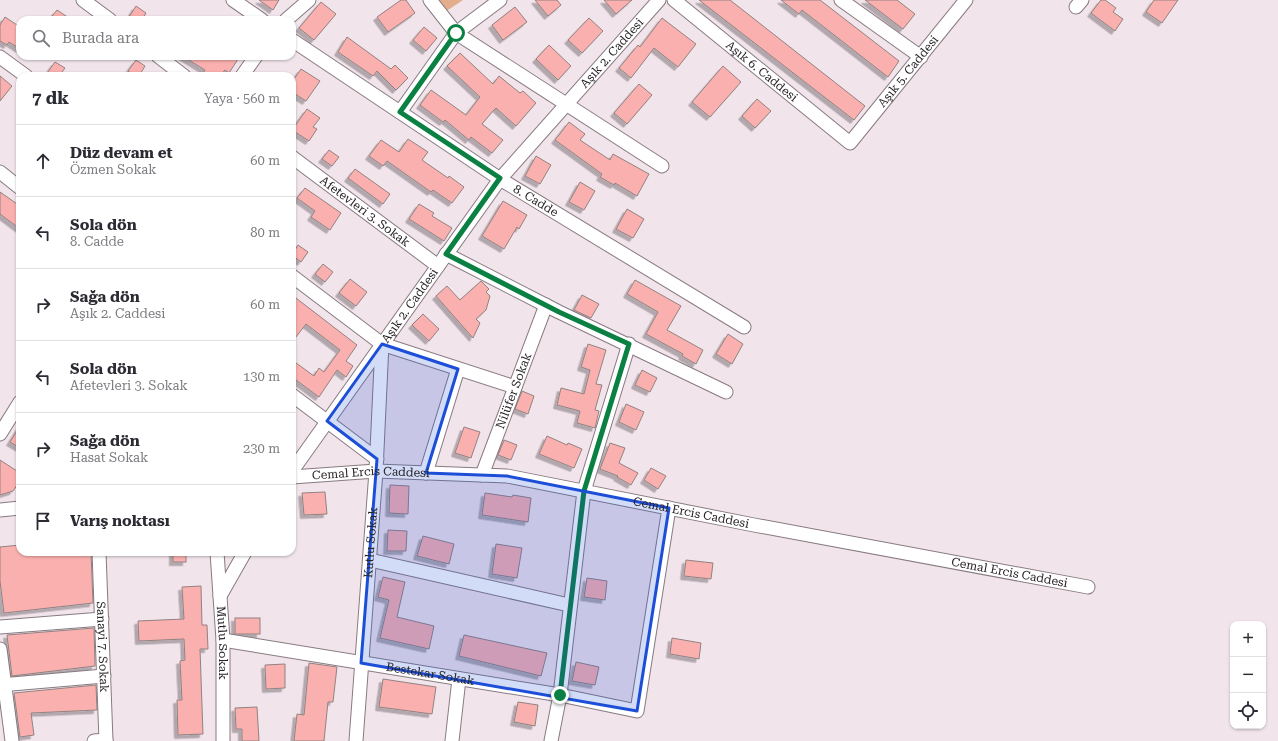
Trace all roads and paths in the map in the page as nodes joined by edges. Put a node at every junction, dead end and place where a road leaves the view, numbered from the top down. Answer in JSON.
{"nodes":[{"id":1,"x":83,"y":0,"type":"edge"},
{"id":2,"x":232,"y":0,"type":"edge"},
{"id":3,"x":309,"y":0,"type":"edge"},
{"id":4,"x":430,"y":0,"type":"edge"},
{"id":5,"x":500,"y":0,"type":"edge"},
{"id":6,"x":659,"y":0,"type":"edge"},
{"id":7,"x":674,"y":0,"type":"edge"},
{"id":8,"x":841,"y":0,"type":"edge"},
{"id":9,"x":966,"y":0,"type":"edge"},
{"id":10,"x":105,"y":16,"type":"edge"},
{"id":11,"x":256,"y":16,"type":"edge"},
{"id":12,"x":291,"y":16,"type":"edge"},
{"id":13,"x":456,"y":33,"type":"junction"},
{"id":14,"x":296,"y":43,"type":"edge"},
{"id":15,"x":0,"y":56,"type":"edge"},
{"id":16,"x":921,"y":57,"type":"junction"},
{"id":17,"x":163,"y":60,"type":"edge"},
{"id":18,"x":253,"y":60,"type":"edge"},
{"id":19,"x":21,"y":72,"type":"edge"},
{"id":20,"x":179,"y":72,"type":"edge"},
{"id":21,"x":245,"y":72,"type":"edge"},
{"id":22,"x":566,"y":104,"type":"junction"},
{"id":23,"x":400,"y":112,"type":"junction"},
{"id":24,"x":850,"y":143,"type":"joint"},
{"id":25,"x":296,"y":160,"type":"edge"},
{"id":26,"x":662,"y":166,"type":"dead end"},
{"id":27,"x":0,"y":172,"type":"edge"},
{"id":28,"x":500,"y":178,"type":"junction"},
{"id":29,"x":16,"y":185,"type":"edge"},
{"id":30,"x":446,"y":254,"type":"junction"},
{"id":31,"x":438,"y":266,"type":"junction"},
{"id":32,"x":296,"y":279,"type":"edge"},
{"id":33,"x":546,"y":305,"type":"junction"},
{"id":34,"x":744,"y":327,"type":"dead end"},
{"id":35,"x":382,"y":344,"type":"junction"},
{"id":36,"x":629,"y":344,"type":"junction"},
{"id":37,"x":458,"y":368,"type":"junction"},
{"id":38,"x":515,"y":387,"type":"junction"},
{"id":39,"x":726,"y":392,"type":"dead end"},
{"id":40,"x":296,"y":397,"type":"edge"},
{"id":41,"x":16,"y":408,"type":"edge"},
{"id":42,"x":327,"y":421,"type":"junction"},
{"id":43,"x":0,"y":434,"type":"edge"},
{"id":44,"x":296,"y":465,"type":"edge"},
{"id":45,"x":377,"y":465,"type":"junction"},
{"id":46,"x":426,"y":473,"type":"junction"},
{"id":47,"x":296,"y":476,"type":"edge"},
{"id":48,"x":482,"y":476,"type":"junction"},
{"id":49,"x":584,"y":491,"type":"junction"},
{"id":50,"x":16,"y":508,"type":"edge"},
{"id":51,"x":669,"y":508,"type":"junction"},
{"id":52,"x":0,"y":510,"type":"edge"},
{"id":53,"x":99,"y":556,"type":"edge"},
{"id":54,"x":217,"y":556,"type":"edge"},
{"id":55,"x":243,"y":556,"type":"edge"},
{"id":56,"x":370,"y":560,"type":"junction"},
{"id":57,"x":1088,"y":587,"type":"dead end"},
{"id":58,"x":220,"y":596,"type":"junction"},
{"id":59,"x":569,"y":605,"type":"junction"},
{"id":60,"x":102,"y":619,"type":"junction"},
{"id":61,"x":0,"y":627,"type":"edge"},
{"id":62,"x":223,"y":640,"type":"junction"},
{"id":63,"x":0,"y":650,"type":"edge"},
{"id":64,"x":361,"y":663,"type":"junction"},
{"id":65,"x":104,"y":676,"type":"junction"},
{"id":66,"x":459,"y":679,"type":"junction"},
{"id":67,"x":2,"y":685,"type":"edge"},
{"id":68,"x":560,"y":695,"type":"junction"},
{"id":69,"x":12,"y":741,"type":"edge"},
{"id":70,"x":102,"y":741,"type":"edge"},
{"id":71,"x":223,"y":741,"type":"edge"},
{"id":72,"x":356,"y":741,"type":"edge"},
{"id":73,"x":452,"y":741,"type":"edge"},
{"id":74,"x":551,"y":741,"type":"edge"}],
"edges":[{"from":1,"to":10,"type":"street"},
{"from":2,"to":11,"type":"street"},
{"from":3,"to":12,"type":"street"},
{"from":4,"to":13,"type":"street"},
{"from":5,"to":13,"type":"street"},
{"from":6,"to":22,"type":"street","name":"Aşık 2. Caddesi"},
{"from":7,"to":24,"type":"street","name":"Aşık 6. Caddesi"},
{"from":8,"to":16,"type":"street"},
{"from":9,"to":16,"type":"street","name":"Aşık 5. Caddesi"},
{"from":13,"to":22,"type":"street"},
{"from":13,"to":23,"type":"street"},
{"from":14,"to":23,"type":"street","name":"8. Cadde"},
{"from":15,"to":19,"type":"street"},
{"from":16,"to":24,"type":"street","name":"Aşık 5. Caddesi"},
{"from":17,"to":20,"type":"street"},
{"from":18,"to":21,"type":"street"},
{"from":22,"to":26,"type":"street"},
{"from":22,"to":28,"type":"street","name":"Aşık 2. Caddesi"},
{"from":23,"to":28,"type":"street","name":"8. Cadde"},
{"from":25,"to":31,"type":"street","name":"Afetevleri 3. Sokak"},
{"from":27,"to":29,"type":"street"},
{"from":28,"to":30,"type":"street","name":"Aşık 2. Caddesi"},
{"from":28,"to":34,"type":"street","name":"8. Cadde"},
{"from":30,"to":31,"type":"street","name":"Aşık 2. Caddesi"},
{"from":30,"to":33,"type":"street"},
{"from":31,"to":35,"type":"street","name":"Aşık 2. Caddesi"},
{"from":32,"to":35,"type":"street"},
{"from":33,"to":36,"type":"street"},
{"from":33,"to":38,"type":"street","name":"Nilüfer Sokak"},
{"from":35,"to":37,"type":"street"},
{"from":35,"to":42,"type":"street","name":"Aşık 2. Caddesi"},
{"from":35,"to":45,"type":"street","name":"Kutlu Sokak"},
{"from":36,"to":39,"type":"street"},
{"from":36,"to":49,"type":"street"},
{"from":37,"to":38,"type":"street"},
{"from":37,"to":46,"type":"street"},
{"from":38,"to":48,"type":"street","name":"Nilüfer Sokak"},
{"from":40,"to":42,"type":"street"},
{"from":41,"to":43,"type":"street"},
{"from":42,"to":44,"type":"street","name":"Aşık 2. Caddesi"},
{"from":42,"to":45,"type":"street"},
{"from":45,"to":46,"type":"street","name":"Cemal Ercis Caddesi"},
{"from":45,"to":47,"type":"street","name":"Cemal Ercis Caddesi"},
{"from":45,"to":56,"type":"street","name":"Kutlu Sokak"},
{"from":46,"to":48,"type":"street","name":"Cemal Ercis Caddesi"},
{"from":48,"to":49,"type":"street","name":"Cemal Ercis Caddesi"},
{"from":49,"to":51,"type":"street","name":"Cemal Ercis Caddesi"},
{"from":49,"to":59,"type":"street"},
{"from":50,"to":52,"type":"street"},
{"from":51,"to":57,"type":"street","name":"Cemal Ercis Caddesi"},
{"from":51,"to":68,"type":"street","name":"Bestekar Sokak"},
{"from":53,"to":60,"type":"street","name":"Sanayi 7. Sokak"},
{"from":54,"to":58,"type":"street"},
{"from":55,"to":58,"type":"street","name":"Mutlu Sokak"},
{"from":56,"to":59,"type":"street"},
{"from":56,"to":64,"type":"street","name":"Kutlu Sokak"},
{"from":58,"to":62,"type":"street","name":"Mutlu Sokak"},
{"from":59,"to":68,"type":"street"},
{"from":60,"to":61,"type":"street"},
{"from":60,"to":65,"type":"street","name":"Sanayi 7. Sokak"},
{"from":62,"to":64,"type":"street","name":"Bestekar Sokak"},
{"from":62,"to":71,"type":"street","name":"Mutlu Sokak"},
{"from":63,"to":67,"type":"street"},
{"from":64,"to":66,"type":"street","name":"Bestekar Sokak"},
{"from":64,"to":72,"type":"street","name":"Kutlu Sokak"},
{"from":65,"to":67,"type":"street"},
{"from":65,"to":70,"type":"street","name":"Sanayi 7. Sokak"},
{"from":66,"to":68,"type":"street","name":"Bestekar Sokak"},
{"from":66,"to":73,"type":"street"},
{"from":67,"to":69,"type":"street"},
{"from":68,"to":74,"type":"street"}]}
